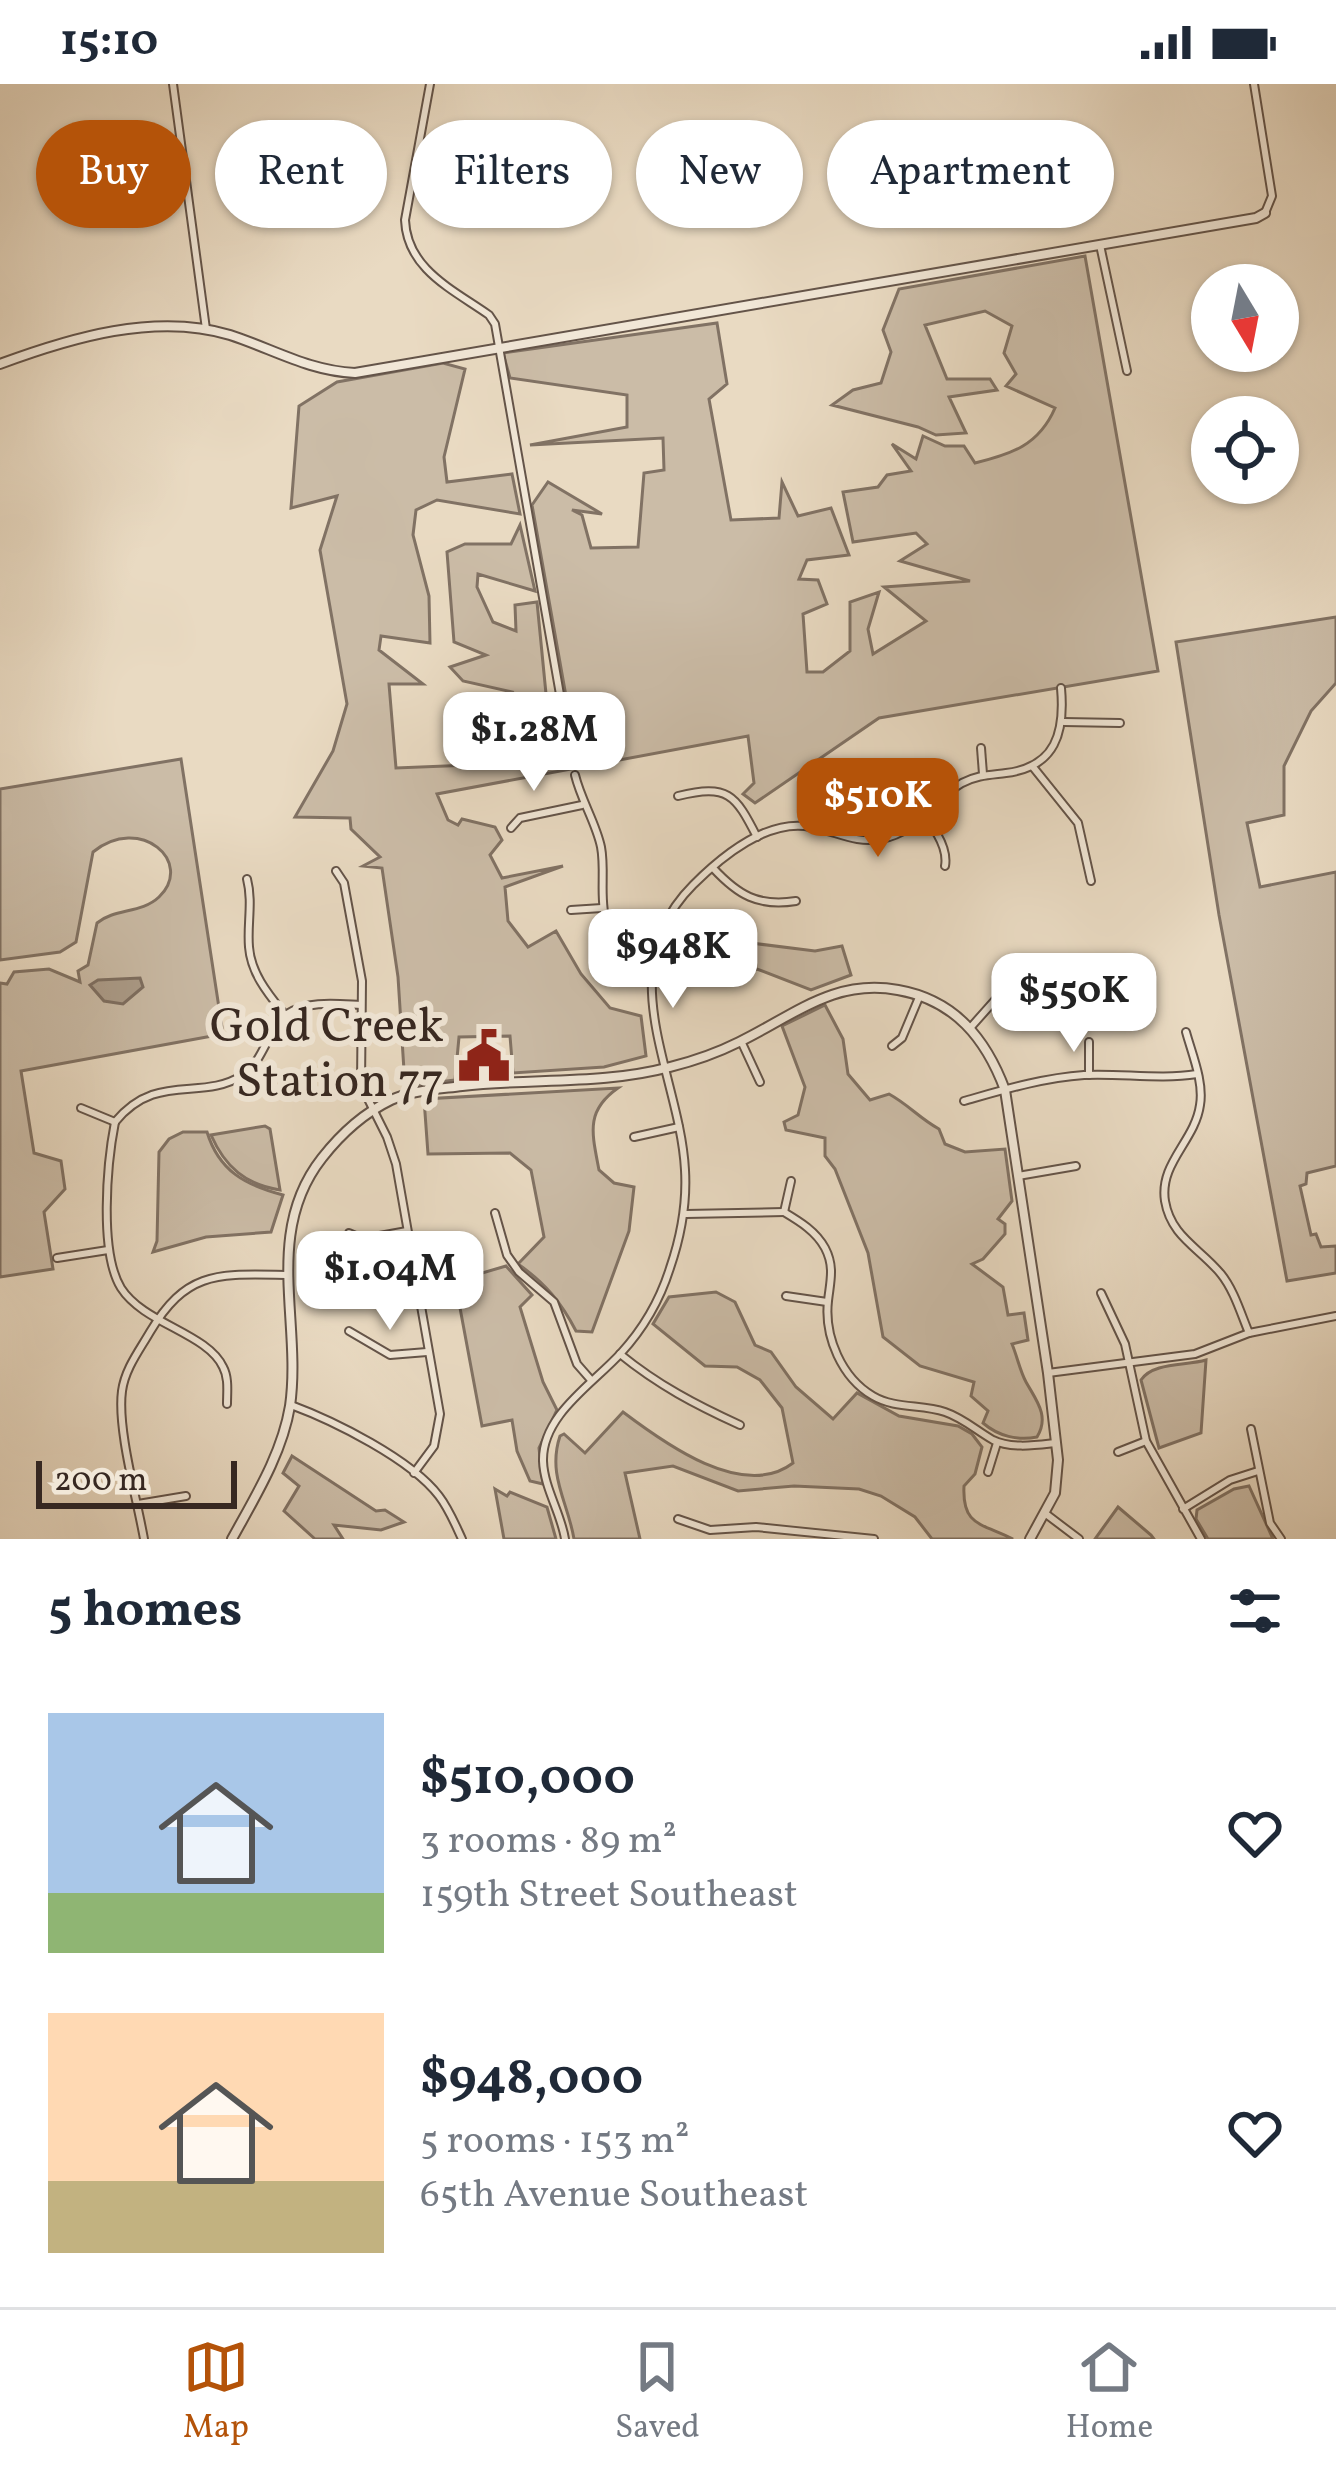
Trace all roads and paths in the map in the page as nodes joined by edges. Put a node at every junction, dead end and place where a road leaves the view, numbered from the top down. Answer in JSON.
{"nodes":[{"id":1,"x":173,"y":84,"type":"edge"},
{"id":2,"x":430,"y":84,"type":"edge"},
{"id":3,"x":1254,"y":84,"type":"edge"},
{"id":4,"x":1265,"y":213,"type":"joint"},
{"id":5,"x":1100,"y":245,"type":"junction"},
{"id":6,"x":206,"y":329,"type":"junction"},
{"id":7,"x":499,"y":349,"type":"junction"},
{"id":8,"x":0,"y":364,"type":"edge"},
{"id":9,"x":1127,"y":371,"type":"dead end"},
{"id":10,"x":1061,"y":688,"type":"dead end"},
{"id":11,"x":1064,"y":722,"type":"junction"},
{"id":12,"x":565,"y":723,"type":"dead end"},
{"id":13,"x":1120,"y":724,"type":"dead end"},
{"id":14,"x":981,"y":748,"type":"dead end"},
{"id":15,"x":887,"y":764,"type":"dead end"},
{"id":16,"x":1033,"y":767,"type":"junction"},
{"id":17,"x":983,"y":774,"type":"junction"},
{"id":18,"x":575,"y":775,"type":"dead end"},
{"id":19,"x":678,"y":796,"type":"dead end"},
{"id":20,"x":582,"y":805,"type":"junction"},
{"id":21,"x":925,"y":817,"type":"junction"},
{"id":22,"x":511,"y":828,"type":"dead end"},
{"id":23,"x":757,"y":837,"type":"junction"},
{"id":24,"x":945,"y":866,"type":"dead end"},
{"id":25,"x":713,"y":868,"type":"junction"},
{"id":26,"x":336,"y":871,"type":"dead end"},
{"id":27,"x":248,"y":879,"type":"dead end"},
{"id":28,"x":1091,"y":881,"type":"dead end"},
{"id":29,"x":796,"y":901,"type":"dead end"},
{"id":30,"x":602,"y":908,"type":"junction"},
{"id":31,"x":571,"y":910,"type":"dead end"},
{"id":32,"x":656,"y":954,"type":"junction"},
{"id":33,"x":720,"y":980,"type":"dead end"},
{"id":34,"x":920,"y":995,"type":"junction"},
{"id":35,"x":994,"y":1000,"type":"dead end"},
{"id":36,"x":361,"y":1005,"type":"junction"},
{"id":37,"x":285,"y":1015,"type":"junction"},
{"id":38,"x":971,"y":1027,"type":"junction"},
{"id":39,"x":1186,"y":1031,"type":"dead end"},
{"id":40,"x":741,"y":1041,"type":"junction"},
{"id":41,"x":1089,"y":1042,"type":"dead end"},
{"id":42,"x":892,"y":1046,"type":"dead end"},
{"id":43,"x":664,"y":1069,"type":"junction"},
{"id":44,"x":1197,"y":1074,"type":"junction"},
{"id":45,"x":1089,"y":1075,"type":"junction"},
{"id":46,"x":760,"y":1082,"type":"dead end"},
{"id":47,"x":1005,"y":1090,"type":"junction"},
{"id":48,"x":964,"y":1101,"type":"dead end"},
{"id":49,"x":81,"y":1108,"type":"dead end"},
{"id":50,"x":371,"y":1111,"type":"junction"},
{"id":51,"x":115,"y":1122,"type":"junction"},
{"id":52,"x":679,"y":1127,"type":"junction"},
{"id":53,"x":634,"y":1137,"type":"dead end"},
{"id":54,"x":1076,"y":1166,"type":"dead end"},
{"id":55,"x":1018,"y":1176,"type":"junction"},
{"id":56,"x":791,"y":1181,"type":"dead end"},
{"id":57,"x":784,"y":1212,"type":"junction"},
{"id":58,"x":495,"y":1213,"type":"dead end"},
{"id":59,"x":685,"y":1214,"type":"junction"},
{"id":60,"x":407,"y":1231,"type":"junction"},
{"id":61,"x":349,"y":1233,"type":"dead end"},
{"id":62,"x":108,"y":1250,"type":"junction"},
{"id":63,"x":57,"y":1258,"type":"dead end"},
{"id":64,"x":286,"y":1275,"type":"junction"},
{"id":65,"x":1101,"y":1293,"type":"dead end"},
{"id":66,"x":786,"y":1297,"type":"dead end"},
{"id":67,"x":827,"y":1302,"type":"junction"},
{"id":68,"x":1336,"y":1316,"type":"edge"},
{"id":69,"x":157,"y":1320,"type":"junction"},
{"id":70,"x":349,"y":1331,"type":"dead end"},
{"id":71,"x":1250,"y":1333,"type":"junction"},
{"id":72,"x":428,"y":1352,"type":"junction"},
{"id":73,"x":620,"y":1354,"type":"junction"},
{"id":74,"x":1130,"y":1363,"type":"junction"},
{"id":75,"x":1048,"y":1372,"type":"junction"},
{"id":76,"x":591,"y":1380,"type":"junction"},
{"id":77,"x":227,"y":1404,"type":"dead end"},
{"id":78,"x":290,"y":1405,"type":"junction"},
{"id":79,"x":740,"y":1425,"type":"dead end"},
{"id":80,"x":1251,"y":1429,"type":"dead end"},
{"id":81,"x":1146,"y":1442,"type":"junction"},
{"id":82,"x":998,"y":1443,"type":"junction"},
{"id":83,"x":1056,"y":1443,"type":"junction"},
{"id":84,"x":1118,"y":1452,"type":"dead end"},
{"id":85,"x":988,"y":1472,"type":"dead end"},
{"id":86,"x":1258,"y":1472,"type":"junction"},
{"id":87,"x":414,"y":1473,"type":"junction"},
{"id":88,"x":186,"y":1496,"type":"dead end"},
{"id":89,"x":138,"y":1504,"type":"junction"},
{"id":90,"x":1183,"y":1509,"type":"junction"},
{"id":91,"x":1046,"y":1514,"type":"junction"},
{"id":92,"x":678,"y":1519,"type":"dead end"},
{"id":93,"x":710,"y":1535,"type":"edge"},
{"id":94,"x":144,"y":1539,"type":"edge"},
{"id":95,"x":232,"y":1539,"type":"edge"},
{"id":96,"x":462,"y":1539,"type":"edge"},
{"id":97,"x":566,"y":1539,"type":"edge"},
{"id":98,"x":874,"y":1539,"type":"edge"},
{"id":99,"x":1030,"y":1539,"type":"edge"},
{"id":100,"x":1078,"y":1539,"type":"edge"},
{"id":101,"x":1201,"y":1539,"type":"edge"},
{"id":102,"x":1281,"y":1539,"type":"edge"}],
"edges":[{"from":1,"to":6,"type":"street"},
{"from":2,"to":7,"type":"street"},
{"from":3,"to":4,"type":"street"},
{"from":4,"to":5,"type":"street"},
{"from":5,"to":7,"type":"street"},
{"from":5,"to":9,"type":"street"},
{"from":6,"to":7,"type":"street"},
{"from":6,"to":8,"type":"street"},
{"from":7,"to":12,"type":"street"},
{"from":10,"to":11,"type":"street"},
{"from":11,"to":13,"type":"street"},
{"from":11,"to":16,"type":"street"},
{"from":14,"to":17,"type":"street"},
{"from":15,"to":21,"type":"street"},
{"from":16,"to":17,"type":"street"},
{"from":16,"to":28,"type":"street"},
{"from":17,"to":21,"type":"street"},
{"from":18,"to":20,"type":"street"},
{"from":19,"to":23,"type":"street"},
{"from":20,"to":22,"type":"street"},
{"from":20,"to":30,"type":"street"},
{"from":21,"to":23,"type":"street"},
{"from":21,"to":24,"type":"street"},
{"from":23,"to":25,"type":"street"},
{"from":25,"to":29,"type":"street"},
{"from":25,"to":32,"type":"street"},
{"from":26,"to":36,"type":"street"},
{"from":27,"to":37,"type":"street"},
{"from":30,"to":31,"type":"street"},
{"from":30,"to":32,"type":"street"},
{"from":32,"to":33,"type":"street"},
{"from":32,"to":43,"type":"street"},
{"from":34,"to":38,"type":"street"},
{"from":34,"to":40,"type":"street"},
{"from":34,"to":42,"type":"street"},
{"from":35,"to":38,"type":"street"},
{"from":36,"to":37,"type":"street"},
{"from":36,"to":50,"type":"street"},
{"from":37,"to":51,"type":"street"},
{"from":38,"to":47,"type":"street"},
{"from":39,"to":44,"type":"street"},
{"from":40,"to":43,"type":"street"},
{"from":40,"to":46,"type":"street"},
{"from":41,"to":45,"type":"street"},
{"from":43,"to":50,"type":"street"},
{"from":43,"to":52,"type":"street"},
{"from":44,"to":45,"type":"street"},
{"from":44,"to":71,"type":"street"},
{"from":45,"to":47,"type":"street"},
{"from":47,"to":48,"type":"street"},
{"from":47,"to":55,"type":"street"},
{"from":49,"to":51,"type":"street"},
{"from":50,"to":60,"type":"street"},
{"from":50,"to":64,"type":"street"},
{"from":51,"to":62,"type":"street"},
{"from":52,"to":53,"type":"street"},
{"from":52,"to":59,"type":"street"},
{"from":54,"to":55,"type":"street"},
{"from":55,"to":75,"type":"street"},
{"from":56,"to":57,"type":"street"},
{"from":57,"to":59,"type":"street"},
{"from":57,"to":67,"type":"street"},
{"from":58,"to":76,"type":"street"},
{"from":59,"to":73,"type":"street"},
{"from":60,"to":61,"type":"street"},
{"from":60,"to":72,"type":"street"},
{"from":62,"to":63,"type":"street"},
{"from":62,"to":69,"type":"street"},
{"from":64,"to":69,"type":"street"},
{"from":64,"to":78,"type":"street"},
{"from":65,"to":74,"type":"street"},
{"from":66,"to":67,"type":"street"},
{"from":67,"to":82,"type":"street"},
{"from":68,"to":71,"type":"street"},
{"from":69,"to":77,"type":"street"},
{"from":69,"to":89,"type":"street"},
{"from":70,"to":72,"type":"street"},
{"from":71,"to":74,"type":"street"},
{"from":72,"to":87,"type":"street"},
{"from":73,"to":76,"type":"street"},
{"from":73,"to":79,"type":"street"},
{"from":74,"to":75,"type":"street"},
{"from":74,"to":81,"type":"street"},
{"from":75,"to":83,"type":"street"},
{"from":76,"to":97,"type":"street"},
{"from":78,"to":87,"type":"street"},
{"from":78,"to":95,"type":"street"},
{"from":80,"to":86,"type":"street"},
{"from":81,"to":84,"type":"street"},
{"from":81,"to":90,"type":"street"},
{"from":82,"to":83,"type":"street"},
{"from":82,"to":85,"type":"street"},
{"from":83,"to":91,"type":"street"},
{"from":86,"to":90,"type":"street"},
{"from":86,"to":102,"type":"street"},
{"from":87,"to":96,"type":"street"},
{"from":88,"to":89,"type":"street"},
{"from":89,"to":94,"type":"street"},
{"from":90,"to":101,"type":"street"},
{"from":91,"to":99,"type":"street"},
{"from":91,"to":100,"type":"street"},
{"from":92,"to":93,"type":"street"},
{"from":93,"to":98,"type":"street"}]}
